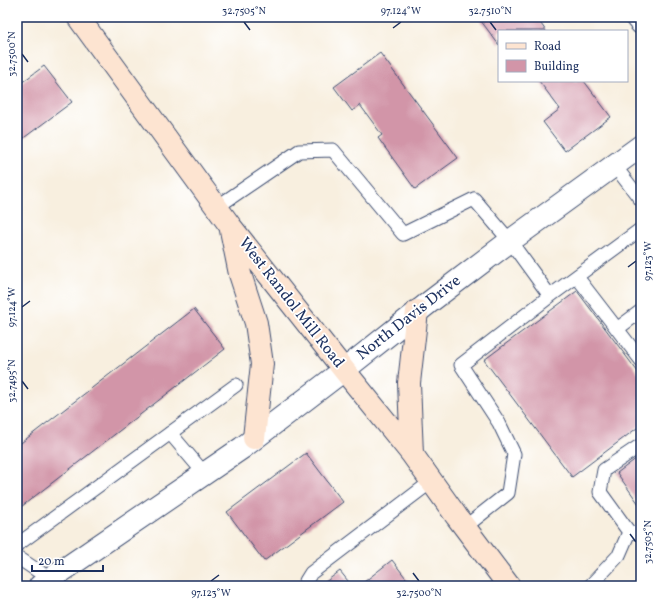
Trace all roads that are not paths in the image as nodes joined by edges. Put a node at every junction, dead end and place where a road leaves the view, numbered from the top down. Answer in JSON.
{"nodes":[{"id":1,"x":78,"y":17,"type":"edge"},
{"id":2,"x":636,"y":17,"type":"edge"},
{"id":3,"x":641,"y":23,"type":"edge"},
{"id":4,"x":641,"y":146,"type":"edge"},
{"id":5,"x":614,"y":165,"type":"junction"},
{"id":6,"x":641,"y":200,"type":"edge"},
{"id":7,"x":216,"y":207,"type":"junction"},
{"id":8,"x":231,"y":226,"type":"junction"},
{"id":9,"x":641,"y":229,"type":"edge"},
{"id":10,"x":510,"y":241,"type":"junction"},
{"id":11,"x":577,"y":277,"type":"junction"},
{"id":12,"x":550,"y":296,"type":"junction"},
{"id":13,"x":417,"y":311,"type":"junction"},
{"id":14,"x":641,"y":311,"type":"edge"},
{"id":15,"x":618,"y":329,"type":"junction"},
{"id":16,"x":641,"y":360,"type":"edge"},
{"id":17,"x":344,"y":370,"type":"junction"},
{"id":18,"x":236,"y":385,"type":"dead end"},
{"id":19,"x":170,"y":433,"type":"junction"},
{"id":20,"x":254,"y":438,"type":"junction"},
{"id":21,"x":641,"y":445,"type":"edge"},
{"id":22,"x":412,"y":454,"type":"junction"},
{"id":23,"x":204,"y":473,"type":"junction"},
{"id":24,"x":432,"y":481,"type":"junction"},
{"id":25,"x":465,"y":527,"type":"junction"},
{"id":26,"x":635,"y":533,"type":"edge"},
{"id":27,"x":17,"y":545,"type":"edge"},
{"id":28,"x":17,"y":556,"type":"edge"},
{"id":29,"x":48,"y":584,"type":"edge"},
{"id":30,"x":306,"y":586,"type":"edge"},
{"id":31,"x":509,"y":586,"type":"edge"},
{"id":32,"x":590,"y":586,"type":"edge"}],
"edges":[{"from":1,"to":7,"type":"main road","name":"West Randol Mill Road"},
{"from":2,"to":3,"type":"street"},
{"from":4,"to":5,"type":"street","name":"North Davis Drive"},
{"from":5,"to":6,"type":"lane"},
{"from":5,"to":10,"type":"street","name":"North Davis Drive"},
{"from":7,"to":8,"type":"main road","name":"West Randol Mill Road"},
{"from":7,"to":10,"type":"lane"},
{"from":8,"to":17,"type":"main road","name":"West Randol Mill Road"},
{"from":8,"to":20,"type":"main road"},
{"from":9,"to":11,"type":"lane"},
{"from":10,"to":12,"type":"lane"},
{"from":10,"to":13,"type":"street","name":"North Davis Drive"},
{"from":11,"to":12,"type":"lane"},
{"from":11,"to":15,"type":"lane"},
{"from":12,"to":25,"type":"lane"},
{"from":13,"to":17,"type":"street","name":"North Davis Drive"},
{"from":13,"to":22,"type":"main road"},
{"from":14,"to":15,"type":"lane"},
{"from":15,"to":16,"type":"lane"},
{"from":17,"to":20,"type":"street","name":"North Davis Drive"},
{"from":17,"to":22,"type":"main road","name":"West Randol Mill Road"},
{"from":18,"to":19,"type":"lane"},
{"from":19,"to":23,"type":"lane"},
{"from":19,"to":27,"type":"lane"},
{"from":20,"to":23,"type":"street","name":"North Davis Drive"},
{"from":21,"to":26,"type":"lane"},
{"from":22,"to":24,"type":"main road","name":"West Randol Mill Road"},
{"from":23,"to":29,"type":"street","name":"North Davis Drive"},
{"from":24,"to":25,"type":"main road","name":"West Randol Mill Road"},
{"from":24,"to":30,"type":"lane"},
{"from":25,"to":31,"type":"main road","name":"West Randol Mill Road"},
{"from":26,"to":32,"type":"lane"},
{"from":28,"to":29,"type":"lane"}]}
